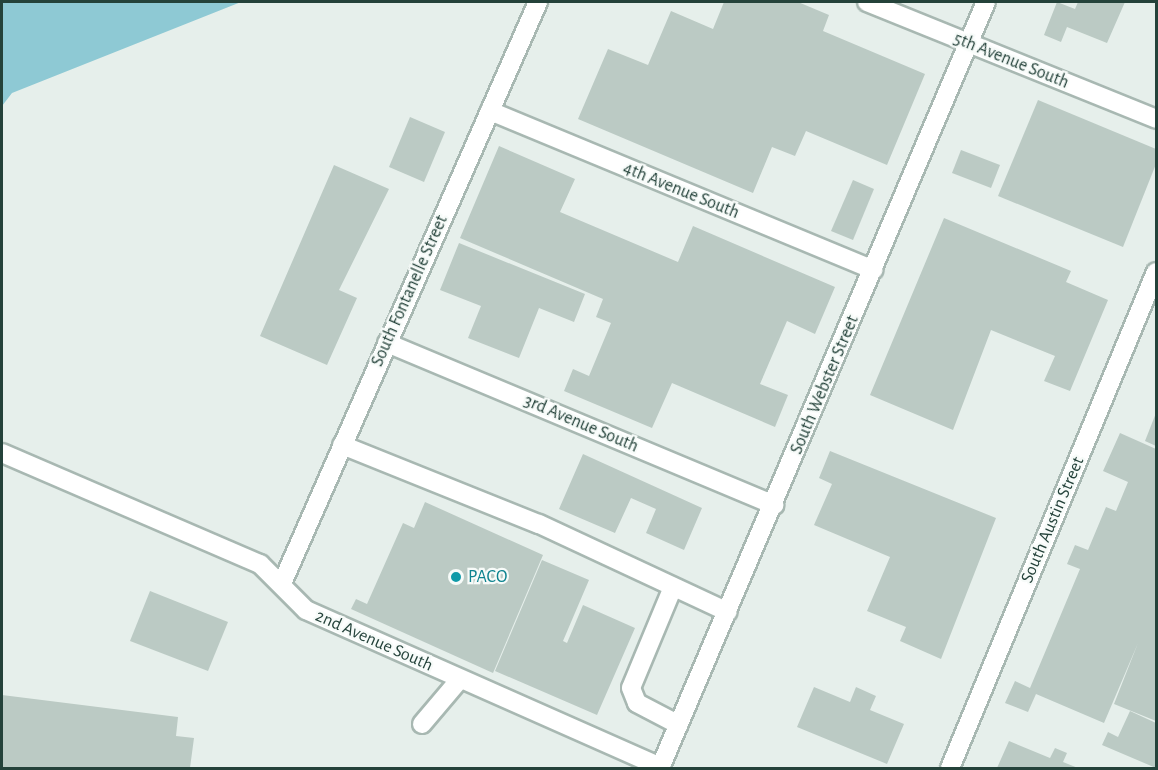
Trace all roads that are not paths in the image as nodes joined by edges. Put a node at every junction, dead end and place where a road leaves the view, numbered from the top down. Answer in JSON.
{"nodes":[{"id":1,"x":538,"y":2,"type":"edge"},
{"id":2,"x":867,"y":2,"type":"edge"},
{"id":3,"x":986,"y":2,"type":"edge"},
{"id":4,"x":969,"y":44,"type":"junction"},
{"id":5,"x":490,"y":111,"type":"junction"},
{"id":6,"x":1156,"y":119,"type":"edge"},
{"id":7,"x":873,"y":270,"type":"junction"},
{"id":8,"x":1156,"y":272,"type":"edge"},
{"id":9,"x":387,"y":343,"type":"junction"},
{"id":10,"x":342,"y":445,"type":"junction"},
{"id":11,"x":2,"y":453,"type":"edge"},
{"id":12,"x":775,"y":505,"type":"junction"},
{"id":13,"x":282,"y":581,"type":"junction"},
{"id":14,"x":673,"y":587,"type":"junction"},
{"id":15,"x":728,"y":612,"type":"junction"},
{"id":16,"x":460,"y":679,"type":"junction"},
{"id":17,"x":422,"y":724,"type":"dead end"},
{"id":18,"x":679,"y":725,"type":"junction"},
{"id":19,"x":661,"y":768,"type":"edge"},
{"id":20,"x":950,"y":768,"type":"edge"}],
"edges":[{"from":1,"to":5,"type":"street","name":"South Fontanelle Street"},
{"from":2,"to":4,"type":"street","name":"5th Avenue South"},
{"from":3,"to":4,"type":"street","name":"South Webster Street"},
{"from":4,"to":6,"type":"street","name":"5th Avenue South"},
{"from":4,"to":7,"type":"street","name":"South Webster Street"},
{"from":5,"to":7,"type":"street","name":"4th Avenue South"},
{"from":5,"to":9,"type":"street","name":"South Fontanelle Street"},
{"from":7,"to":12,"type":"street","name":"South Webster Street"},
{"from":8,"to":20,"type":"street","name":"South Austin Street"},
{"from":9,"to":10,"type":"street","name":"South Fontanelle Street"},
{"from":9,"to":12,"type":"street","name":"3rd Avenue South"},
{"from":10,"to":13,"type":"street","name":"South Fontanelle Street"},
{"from":10,"to":14,"type":"street"},
{"from":11,"to":13,"type":"street","name":"2nd Avenue South"},
{"from":12,"to":15,"type":"street","name":"South Webster Street"},
{"from":13,"to":16,"type":"street","name":"2nd Avenue South"},
{"from":14,"to":15,"type":"street"},
{"from":14,"to":18,"type":"street"},
{"from":15,"to":18,"type":"street","name":"South Webster Street"},
{"from":16,"to":17,"type":"street"},
{"from":16,"to":19,"type":"street","name":"2nd Avenue South"},
{"from":18,"to":19,"type":"street","name":"South Webster Street"}]}
